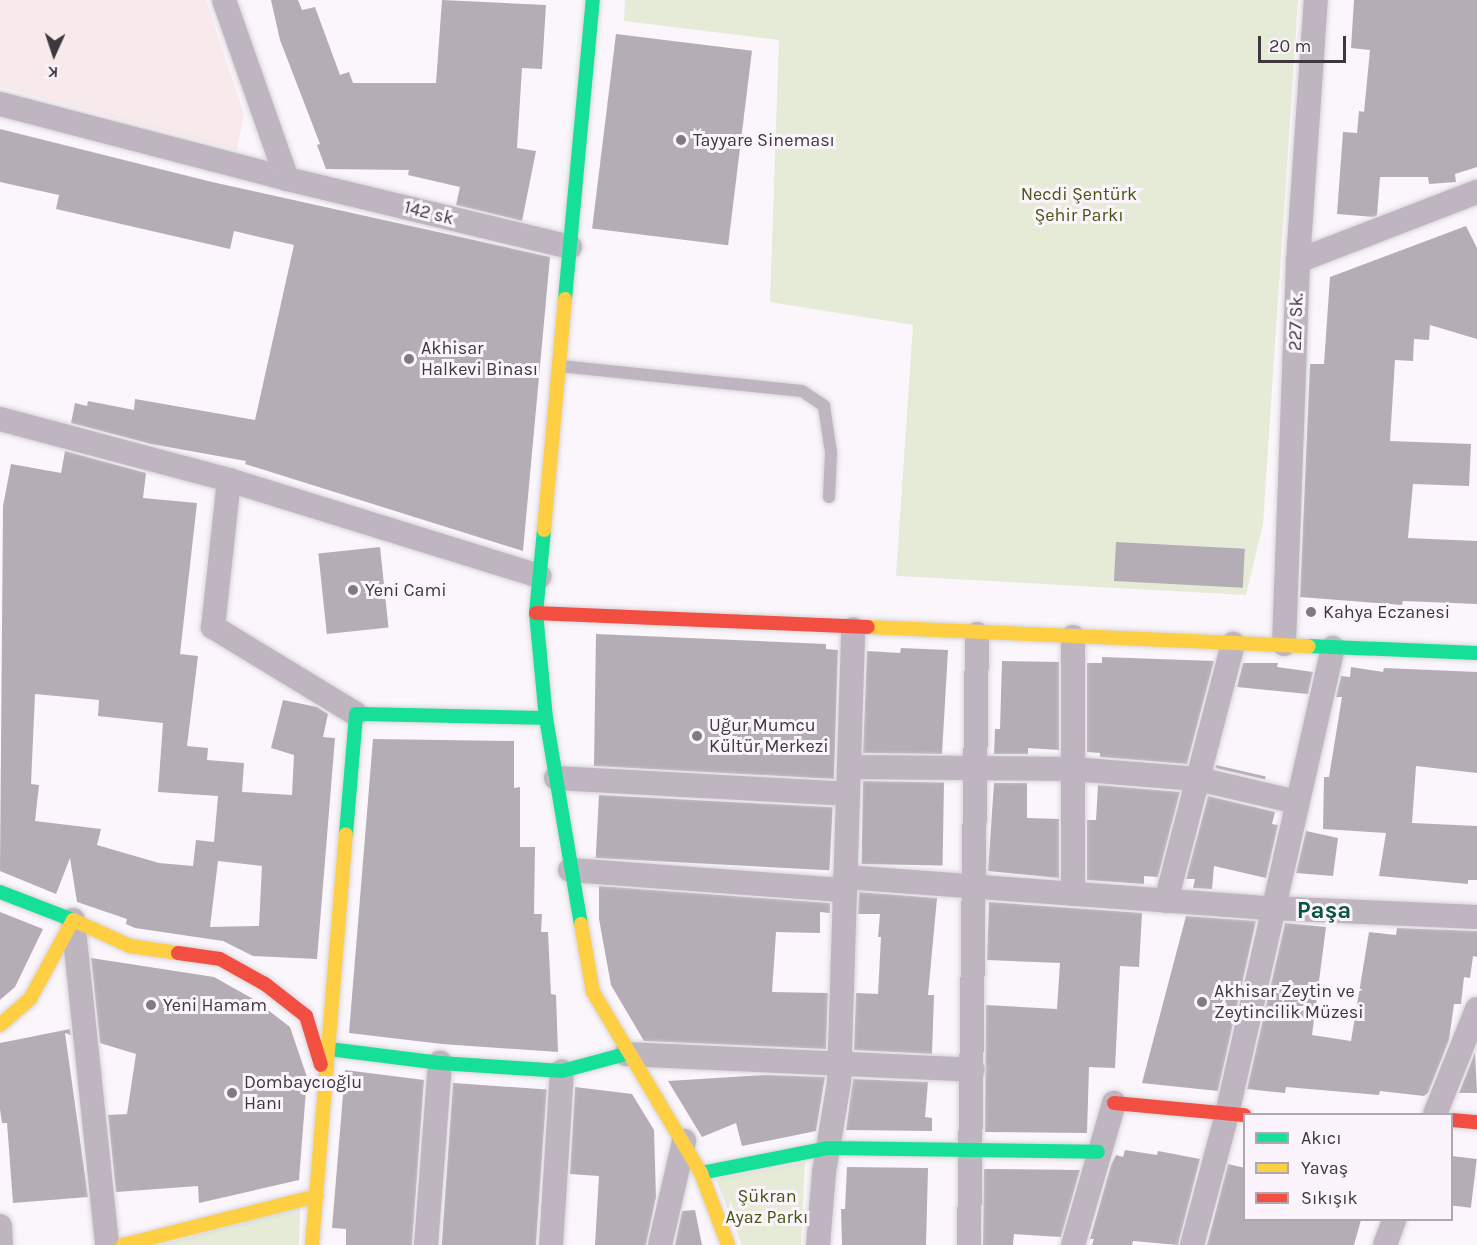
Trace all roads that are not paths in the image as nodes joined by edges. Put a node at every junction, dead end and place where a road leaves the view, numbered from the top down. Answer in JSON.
{"nodes":[{"id":1,"x":224,"y":0,"type":"edge"},
{"id":2,"x":593,"y":0,"type":"edge"},
{"id":3,"x":1316,"y":0,"type":"edge"},
{"id":4,"x":0,"y":104,"type":"edge"},
{"id":5,"x":287,"y":179,"type":"junction"},
{"id":6,"x":1475,"y":196,"type":"edge"},
{"id":7,"x":570,"y":248,"type":"junction"},
{"id":8,"x":1298,"y":261,"type":"junction"},
{"id":9,"x":559,"y":366,"type":"junction"},
{"id":10,"x":0,"y":425,"type":"edge"},
{"id":11,"x":229,"y":480,"type":"junction"},
{"id":12,"x":829,"y":497,"type":"dead end"},
{"id":13,"x":540,"y":576,"type":"junction"},
{"id":14,"x":536,"y":613,"type":"junction"},
{"id":15,"x":853,"y":629,"type":"junction"},
{"id":16,"x":977,"y":634,"type":"junction"},
{"id":17,"x":1073,"y":637,"type":"junction"},
{"id":18,"x":1233,"y":644,"type":"junction"},
{"id":19,"x":1284,"y":644,"type":"junction"},
{"id":20,"x":1333,"y":648,"type":"junction"},
{"id":21,"x":1477,"y":653,"type":"edge"},
{"id":22,"x":356,"y":714,"type":"junction"},
{"id":23,"x":546,"y":718,"type":"junction"},
{"id":24,"x":849,"y":767,"type":"junction"},
{"id":25,"x":1073,"y":769,"type":"junction"},
{"id":26,"x":976,"y":770,"type":"junction"},
{"id":27,"x":556,"y":778,"type":"junction"},
{"id":28,"x":1198,"y":779,"type":"junction"},
{"id":29,"x":833,"y":793,"type":"dead end"},
{"id":30,"x":1297,"y":802,"type":"junction"},
{"id":31,"x":570,"y":870,"type":"junction"},
{"id":32,"x":845,"y":884,"type":"junction"},
{"id":33,"x":975,"y":887,"type":"junction"},
{"id":34,"x":0,"y":892,"type":"edge"},
{"id":35,"x":1073,"y":894,"type":"junction"},
{"id":36,"x":1167,"y":901,"type":"junction"},
{"id":37,"x":1272,"y":908,"type":"junction"},
{"id":38,"x":1477,"y":917,"type":"edge"},
{"id":39,"x":73,"y":920,"type":"junction"},
{"id":40,"x":1477,"y":1009,"type":"edge"},
{"id":41,"x":0,"y":1025,"type":"edge"},
{"id":42,"x":329,"y":1049,"type":"junction"},
{"id":43,"x":626,"y":1054,"type":"junction"},
{"id":44,"x":440,"y":1063,"type":"junction"},
{"id":45,"x":840,"y":1066,"type":"junction"},
{"id":46,"x":973,"y":1070,"type":"junction"},
{"id":47,"x":562,"y":1071,"type":"junction"},
{"id":48,"x":326,"y":1081,"type":"junction"},
{"id":49,"x":1114,"y":1103,"type":"joint"},
{"id":50,"x":1435,"y":1113,"type":"edge"},
{"id":51,"x":1236,"y":1114,"type":"edge"},
{"id":52,"x":1453,"y":1120,"type":"edge"},
{"id":53,"x":1477,"y":1122,"type":"edge"},
{"id":54,"x":684,"y":1141,"type":"junction"},
{"id":55,"x":828,"y":1148,"type":"junction"},
{"id":56,"x":971,"y":1149,"type":"junction"},
{"id":57,"x":1098,"y":1152,"type":"junction"},
{"id":58,"x":701,"y":1173,"type":"junction"},
{"id":59,"x":317,"y":1196,"type":"junction"},
{"id":60,"x":1394,"y":1221,"type":"edge"},
{"id":61,"x":0,"y":1226,"type":"edge"},
{"id":62,"x":2,"y":1245,"type":"edge"},
{"id":63,"x":107,"y":1245,"type":"edge"},
{"id":64,"x":123,"y":1245,"type":"edge"},
{"id":65,"x":312,"y":1245,"type":"edge"},
{"id":66,"x":426,"y":1245,"type":"edge"},
{"id":67,"x":550,"y":1245,"type":"edge"},
{"id":68,"x":660,"y":1245,"type":"edge"},
{"id":69,"x":728,"y":1245,"type":"edge"},
{"id":70,"x":818,"y":1245,"type":"edge"},
{"id":71,"x":969,"y":1245,"type":"edge"},
{"id":72,"x":1073,"y":1245,"type":"edge"},
{"id":73,"x":1192,"y":1245,"type":"edge"},
{"id":74,"x":1384,"y":1245,"type":"edge"}],
"edges":[{"from":1,"to":5,"type":"street"},
{"from":2,"to":7,"type":"street"},
{"from":3,"to":8,"type":"street","name":"227 Sk."},
{"from":4,"to":5,"type":"street","name":"142 sk"},
{"from":5,"to":7,"type":"street","name":"142 sk"},
{"from":6,"to":8,"type":"street"},
{"from":7,"to":9,"type":"street"},
{"from":8,"to":19,"type":"street","name":"227 Sk."},
{"from":9,"to":12,"type":"lane"},
{"from":9,"to":13,"type":"street"},
{"from":10,"to":11,"type":"street"},
{"from":11,"to":13,"type":"street"},
{"from":11,"to":22,"type":"street"},
{"from":13,"to":14,"type":"street"},
{"from":14,"to":15,"type":"street"},
{"from":14,"to":23,"type":"street"},
{"from":15,"to":16,"type":"street"},
{"from":15,"to":24,"type":"street"},
{"from":16,"to":17,"type":"street"},
{"from":16,"to":26,"type":"street"},
{"from":17,"to":18,"type":"street"},
{"from":17,"to":25,"type":"street"},
{"from":18,"to":19,"type":"street"},
{"from":18,"to":28,"type":"street"},
{"from":19,"to":20,"type":"street"},
{"from":20,"to":21,"type":"street"},
{"from":20,"to":30,"type":"street"},
{"from":22,"to":23,"type":"street"},
{"from":22,"to":42,"type":"street"},
{"from":23,"to":27,"type":"street"},
{"from":24,"to":26,"type":"street"},
{"from":24,"to":32,"type":"street"},
{"from":25,"to":26,"type":"street"},
{"from":25,"to":28,"type":"street"},
{"from":25,"to":35,"type":"street"},
{"from":26,"to":33,"type":"street"},
{"from":27,"to":29,"type":"street"},
{"from":27,"to":31,"type":"street"},
{"from":28,"to":30,"type":"street"},
{"from":28,"to":36,"type":"street"},
{"from":30,"to":37,"type":"street"},
{"from":31,"to":32,"type":"street"},
{"from":31,"to":43,"type":"street"},
{"from":32,"to":33,"type":"street"},
{"from":32,"to":45,"type":"street"},
{"from":33,"to":35,"type":"street"},
{"from":33,"to":46,"type":"street"},
{"from":34,"to":39,"type":"street"},
{"from":35,"to":36,"type":"street"},
{"from":36,"to":37,"type":"street"},
{"from":37,"to":38,"type":"street"},
{"from":37,"to":51,"type":"street"},
{"from":39,"to":41,"type":"street"},
{"from":39,"to":48,"type":"street"},
{"from":39,"to":63,"type":"street"},
{"from":40,"to":50,"type":"street"},
{"from":42,"to":44,"type":"street"},
{"from":42,"to":48,"type":"street"},
{"from":43,"to":45,"type":"street"},
{"from":43,"to":47,"type":"street"},
{"from":43,"to":54,"type":"street"},
{"from":44,"to":47,"type":"street"},
{"from":44,"to":66,"type":"street"},
{"from":45,"to":46,"type":"street"},
{"from":45,"to":55,"type":"street"},
{"from":46,"to":56,"type":"street"},
{"from":47,"to":67,"type":"street"},
{"from":48,"to":59,"type":"street"},
{"from":49,"to":51,"type":"street"},
{"from":49,"to":57,"type":"street"},
{"from":51,"to":73,"type":"street"},
{"from":52,"to":53,"type":"street"},
{"from":54,"to":58,"type":"street"},
{"from":54,"to":68,"type":"street"},
{"from":55,"to":56,"type":"street"},
{"from":55,"to":58,"type":"street"},
{"from":55,"to":70,"type":"street"},
{"from":56,"to":57,"type":"street"},
{"from":56,"to":71,"type":"street"},
{"from":57,"to":72,"type":"street"},
{"from":58,"to":69,"type":"street"},
{"from":59,"to":64,"type":"street"},
{"from":59,"to":65,"type":"street"},
{"from":60,"to":74,"type":"street"},
{"from":61,"to":62,"type":"street"}]}
